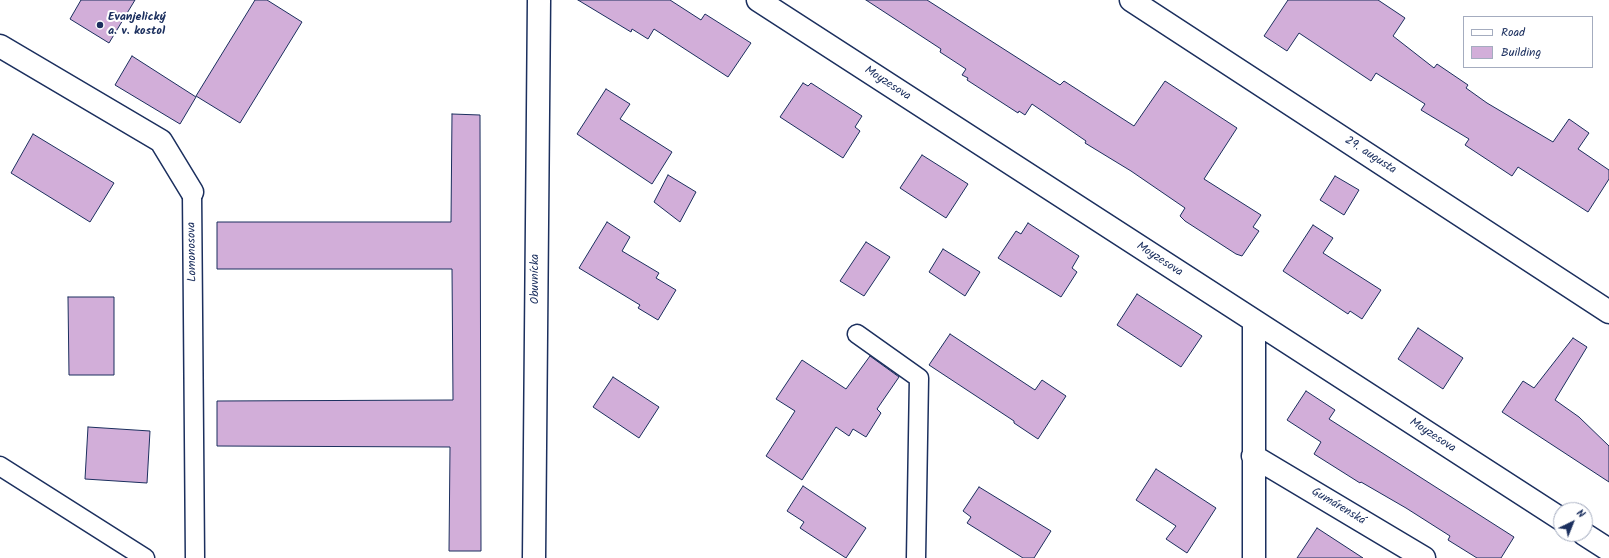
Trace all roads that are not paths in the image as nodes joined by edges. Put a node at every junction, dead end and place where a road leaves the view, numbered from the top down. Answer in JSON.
{"nodes":[{"id":1,"x":539,"y":0,"type":"edge"},
{"id":2,"x":758,"y":0,"type":"edge"},
{"id":3,"x":1131,"y":0,"type":"edge"},
{"id":4,"x":0,"y":46,"type":"edge"},
{"id":5,"x":192,"y":192,"type":"joint"},
{"id":6,"x":1609,"y":312,"type":"edge"},
{"id":7,"x":1254,"y":321,"type":"junction"},
{"id":8,"x":857,"y":334,"type":"dead end"},
{"id":9,"x":1253,"y":456,"type":"junction"},
{"id":10,"x":0,"y":466,"type":"edge"},
{"id":11,"x":1553,"y":514,"type":"edge"},
{"id":12,"x":1593,"y":540,"type":"edge"},
{"id":13,"x":1609,"y":550,"type":"edge"},
{"id":14,"x":145,"y":558,"type":"edge"},
{"id":15,"x":195,"y":558,"type":"edge"},
{"id":16,"x":534,"y":558,"type":"edge"},
{"id":17,"x":916,"y":558,"type":"edge"},
{"id":18,"x":1254,"y":558,"type":"edge"},
{"id":19,"x":1424,"y":558,"type":"edge"}],
"edges":[{"from":1,"to":16,"type":"street","name":"Obuvnícka"},
{"from":2,"to":7,"type":"street","name":"Moyzesova"},
{"from":3,"to":6,"type":"street","name":"29. augusta"},
{"from":4,"to":5,"type":"street","name":"Lomonosova"},
{"from":5,"to":15,"type":"lane","name":"Lomonosova"},
{"from":7,"to":9,"type":"street"},
{"from":7,"to":11,"type":"street","name":"Moyzesova"},
{"from":8,"to":17,"type":"lane"},
{"from":9,"to":18,"type":"street"},
{"from":9,"to":19,"type":"street","name":"Gumárenská"},
{"from":10,"to":14,"type":"lane"},
{"from":12,"to":13,"type":"street"}]}
